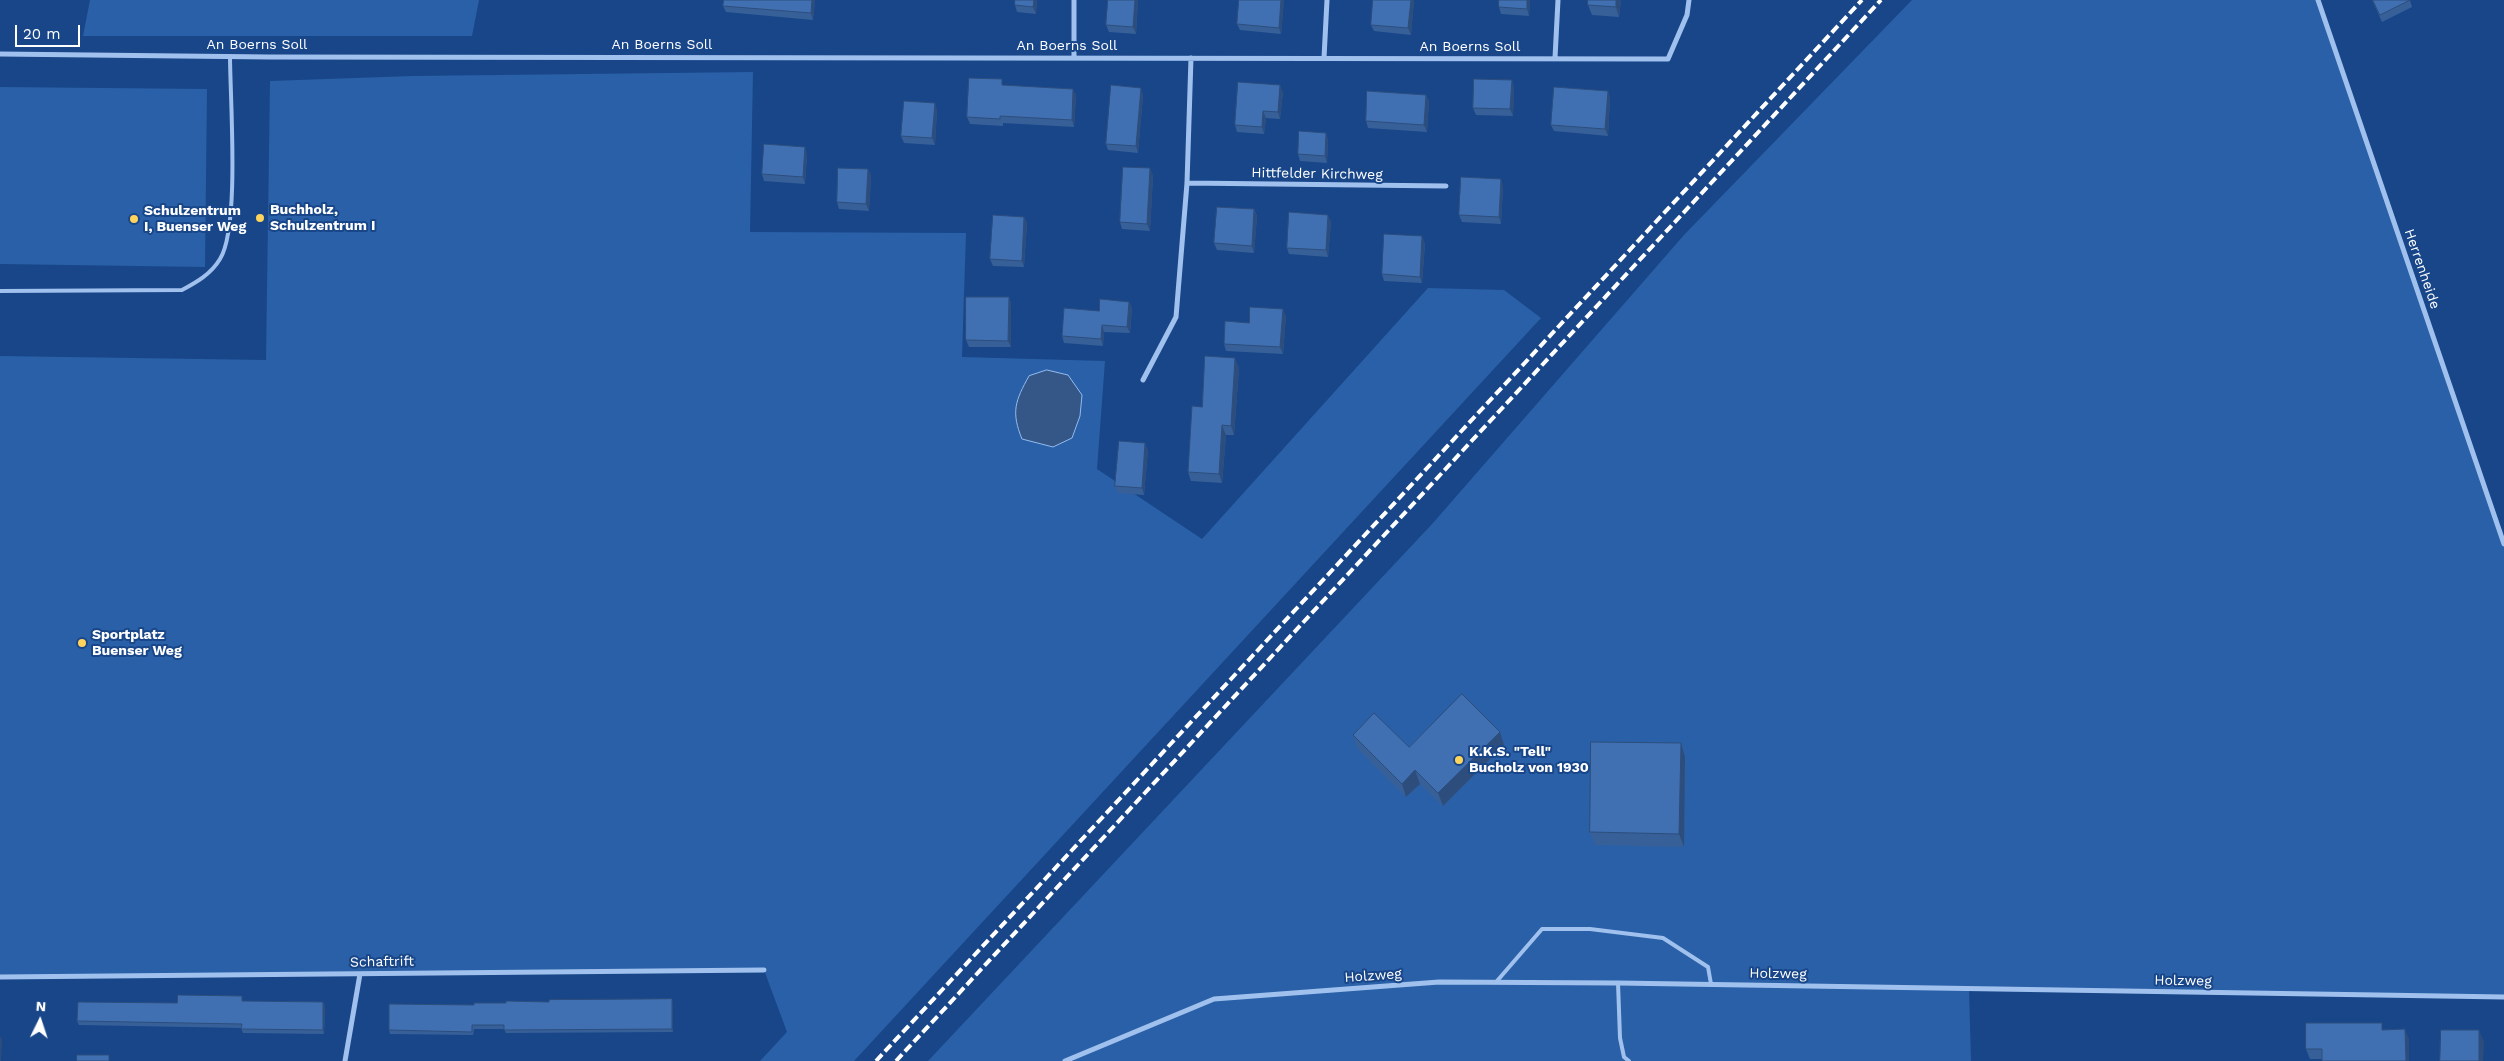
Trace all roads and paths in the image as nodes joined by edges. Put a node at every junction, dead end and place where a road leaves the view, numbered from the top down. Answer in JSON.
{"nodes":[{"id":1,"x":1074,"y":0,"type":"edge"},
{"id":2,"x":1327,"y":0,"type":"edge"},
{"id":3,"x":1558,"y":0,"type":"edge"},
{"id":4,"x":1689,"y":0,"type":"edge"},
{"id":5,"x":2318,"y":0,"type":"edge"},
{"id":6,"x":0,"y":54,"type":"edge"},
{"id":7,"x":230,"y":56,"type":"junction"},
{"id":8,"x":1074,"y":57,"type":"junction"},
{"id":9,"x":1191,"y":58,"type":"junction"},
{"id":10,"x":1324,"y":58,"type":"junction"},
{"id":11,"x":1555,"y":58,"type":"junction"},
{"id":12,"x":1187,"y":183,"type":"junction"},
{"id":13,"x":1446,"y":186,"type":"dead end"},
{"id":14,"x":0,"y":291,"type":"edge"},
{"id":15,"x":1143,"y":380,"type":"dead end"},
{"id":16,"x":2504,"y":544,"type":"edge"},
{"id":17,"x":764,"y":970,"type":"dead end"},
{"id":18,"x":360,"y":974,"type":"junction"},
{"id":19,"x":0,"y":977,"type":"edge"},
{"id":20,"x":1497,"y":981,"type":"junction"},
{"id":21,"x":1618,"y":983,"type":"junction"},
{"id":22,"x":1712,"y":984,"type":"junction"},
{"id":23,"x":2504,"y":997,"type":"edge"},
{"id":24,"x":345,"y":1061,"type":"edge"},
{"id":25,"x":1065,"y":1061,"type":"edge"},
{"id":26,"x":1629,"y":1061,"type":"edge"}],
"edges":[{"from":1,"to":8,"type":"street"},
{"from":2,"to":10,"type":"street"},
{"from":3,"to":11,"type":"street"},
{"from":4,"to":11,"type":"street","name":"An Boerns Soll"},
{"from":5,"to":16,"type":"street","name":"Herrenheide"},
{"from":6,"to":7,"type":"street","name":"An Boerns Soll"},
{"from":7,"to":8,"type":"street","name":"An Boerns Soll"},
{"from":7,"to":14,"type":"lane"},
{"from":8,"to":9,"type":"street","name":"An Boerns Soll"},
{"from":9,"to":10,"type":"street","name":"An Boerns Soll"},
{"from":9,"to":12,"type":"street"},
{"from":10,"to":11,"type":"street","name":"An Boerns Soll"},
{"from":12,"to":13,"type":"street","name":"Hittfelder Kirchweg"},
{"from":12,"to":15,"type":"street"},
{"from":17,"to":18,"type":"street","name":"Schaftrift"},
{"from":18,"to":19,"type":"street","name":"Schaftrift"},
{"from":18,"to":24,"type":"street"},
{"from":20,"to":21,"type":"street","name":"Holzweg"},
{"from":20,"to":22,"type":"lane"},
{"from":20,"to":25,"type":"street","name":"Holzweg"},
{"from":21,"to":22,"type":"street","name":"Holzweg"},
{"from":21,"to":26,"type":"lane"},
{"from":22,"to":23,"type":"street","name":"Holzweg"}]}
